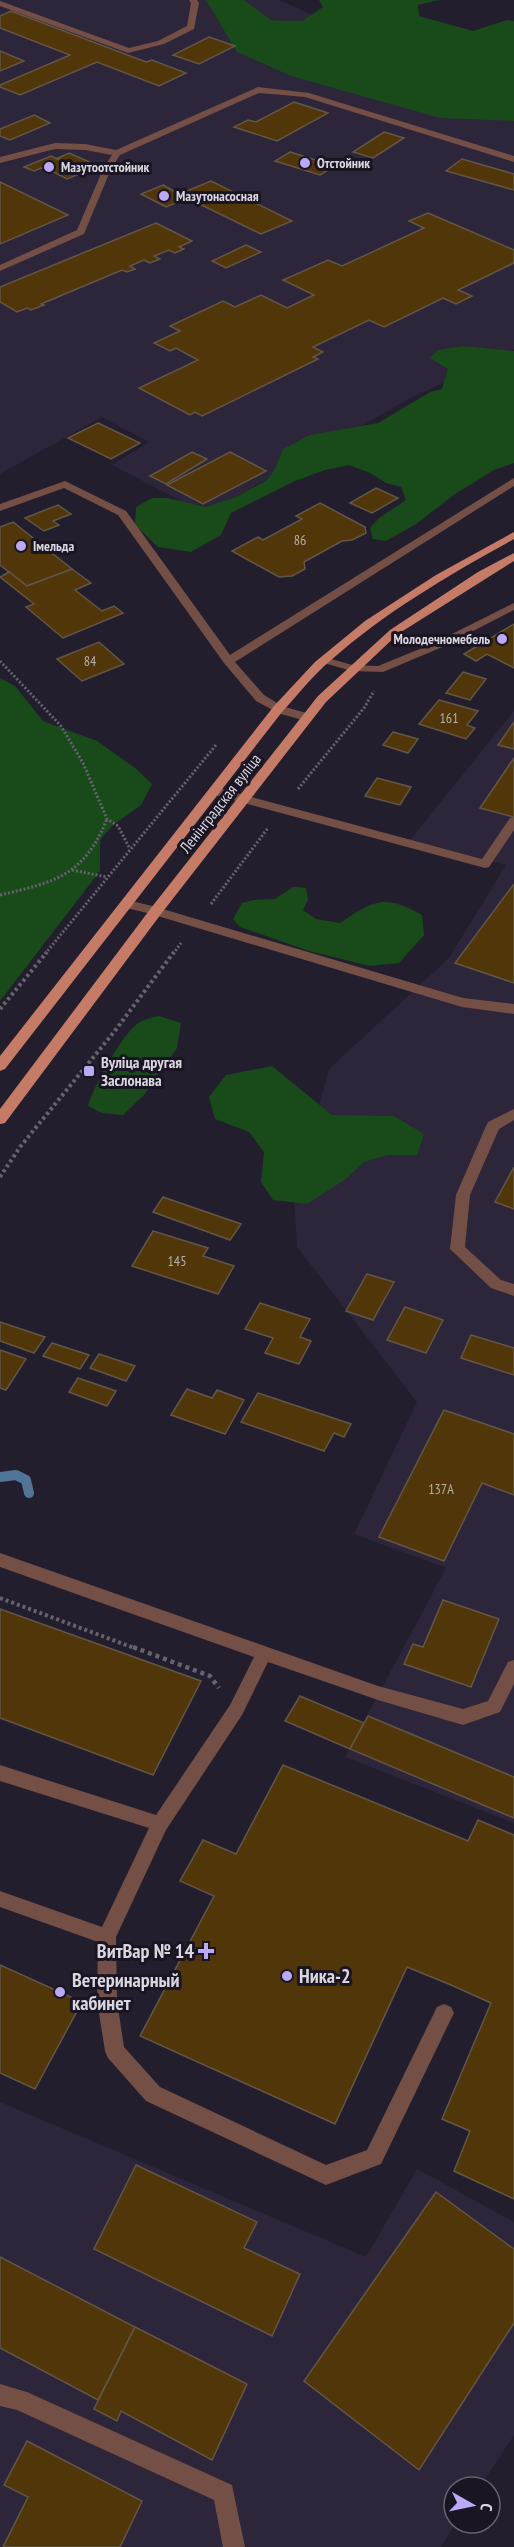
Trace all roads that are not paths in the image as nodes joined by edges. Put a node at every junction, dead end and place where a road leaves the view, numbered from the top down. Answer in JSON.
{"nodes":[{"id":1,"x":22,"y":0,"type":"edge"},
{"id":2,"x":194,"y":0,"type":"edge"},
{"id":3,"x":1,"y":3,"type":"edge"},
{"id":4,"x":117,"y":153,"type":"junction"},
{"id":5,"x":514,"y":159,"type":"edge"},
{"id":6,"x":0,"y":160,"type":"edge"},
{"id":7,"x":0,"y":268,"type":"edge"},
{"id":8,"x":514,"y":482,"type":"edge"},
{"id":9,"x":0,"y":508,"type":"edge"},
{"id":10,"x":514,"y":535,"type":"edge"},
{"id":11,"x":514,"y":556,"type":"edge"},
{"id":12,"x":514,"y":606,"type":"edge"},
{"id":13,"x":324,"y":660,"type":"junction"},
{"id":14,"x":228,"y":661,"type":"junction"},
{"id":15,"x":352,"y":668,"type":"junction"},
{"id":16,"x":278,"y":709,"type":"junction"},
{"id":17,"x":306,"y":717,"type":"junction"},
{"id":18,"x":215,"y":791,"type":"junction"},
{"id":19,"x":244,"y":799,"type":"junction"},
{"id":20,"x":514,"y":821,"type":"edge"},
{"id":21,"x":127,"y":904,"type":"junction"},
{"id":22,"x":156,"y":911,"type":"junction"},
{"id":23,"x":514,"y":1009,"type":"edge"},
{"id":24,"x":0,"y":1066,"type":"edge"},
{"id":25,"x":514,"y":1114,"type":"edge"},
{"id":26,"x":0,"y":1119,"type":"edge"},
{"id":27,"x":514,"y":1290,"type":"edge"},
{"id":28,"x":0,"y":1560,"type":"edge"},
{"id":29,"x":264,"y":1653,"type":"junction"},
{"id":30,"x":514,"y":1667,"type":"edge"},
{"id":31,"x":0,"y":1773,"type":"edge"},
{"id":32,"x":160,"y":1824,"type":"junction"},
{"id":33,"x":0,"y":1899,"type":"edge"},
{"id":34,"x":107,"y":1937,"type":"junction"},
{"id":35,"x":444,"y":2013,"type":"dead end"},
{"id":36,"x":0,"y":2395,"type":"edge"},
{"id":37,"x":234,"y":2547,"type":"edge"}],
"edges":[{"from":1,"to":3,"type":"street"},
{"from":2,"to":3,"type":"street"},
{"from":4,"to":5,"type":"street"},
{"from":4,"to":6,"type":"street"},
{"from":4,"to":7,"type":"street"},
{"from":8,"to":14,"type":"street"},
{"from":9,"to":14,"type":"street"},
{"from":10,"to":13,"type":"main road","name":"Ленінградская вуліца"},
{"from":11,"to":15,"type":"main road","name":"Ленінградская вуліца"},
{"from":12,"to":15,"type":"street"},
{"from":13,"to":15,"type":"street"},
{"from":13,"to":16,"type":"main road","name":"Ленінградская вуліца"},
{"from":14,"to":16,"type":"street"},
{"from":15,"to":17,"type":"main road","name":"Ленінградская вуліца"},
{"from":16,"to":17,"type":"street"},
{"from":16,"to":18,"type":"main road","name":"Ленінградская вуліца"},
{"from":17,"to":19,"type":"main road","name":"Ленінградская вуліца"},
{"from":18,"to":19,"type":"street"},
{"from":18,"to":21,"type":"main road","name":"Ленінградская вуліца"},
{"from":19,"to":20,"type":"street"},
{"from":19,"to":22,"type":"main road","name":"Ленінградская вуліца"},
{"from":21,"to":22,"type":"street"},
{"from":21,"to":24,"type":"main road","name":"Ленінградская вуліца"},
{"from":22,"to":23,"type":"street"},
{"from":22,"to":26,"type":"main road","name":"Ленінградская вуліца"},
{"from":25,"to":27,"type":"street"},
{"from":28,"to":29,"type":"street"},
{"from":29,"to":30,"type":"street"},
{"from":29,"to":32,"type":"street"},
{"from":31,"to":32,"type":"street"},
{"from":32,"to":34,"type":"street"},
{"from":33,"to":34,"type":"street"},
{"from":34,"to":35,"type":"street"},
{"from":36,"to":37,"type":"street"}]}
